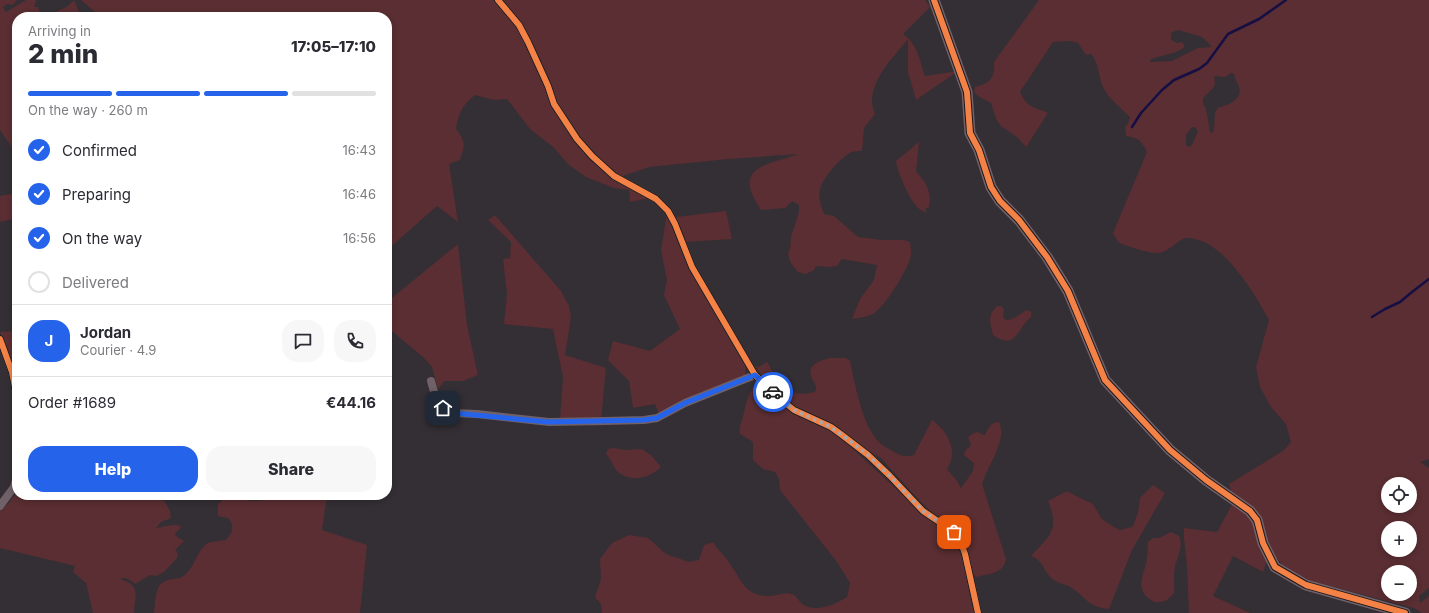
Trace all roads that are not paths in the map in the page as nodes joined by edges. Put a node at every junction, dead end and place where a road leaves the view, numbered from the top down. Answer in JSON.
{"nodes":[{"id":1,"x":498,"y":0,"type":"edge"},
{"id":2,"x":934,"y":0,"type":"edge"},
{"id":3,"x":0,"y":339,"type":"edge"},
{"id":4,"x":12,"y":372,"type":"edge"},
{"id":5,"x":755,"y":375,"type":"junction"},
{"id":6,"x":431,"y":381,"type":"dead end"},
{"id":7,"x":12,"y":490,"type":"edge"},
{"id":8,"x":0,"y":506,"type":"edge"},
{"id":9,"x":978,"y":613,"type":"edge"},
{"id":10,"x":1405,"y":613,"type":"edge"}],
"edges":[{"from":1,"to":5,"type":"street"},
{"from":2,"to":10,"type":"street"},
{"from":3,"to":4,"type":"street"},
{"from":5,"to":6,"type":"street"},
{"from":5,"to":9,"type":"street"},
{"from":7,"to":8,"type":"street"}]}
